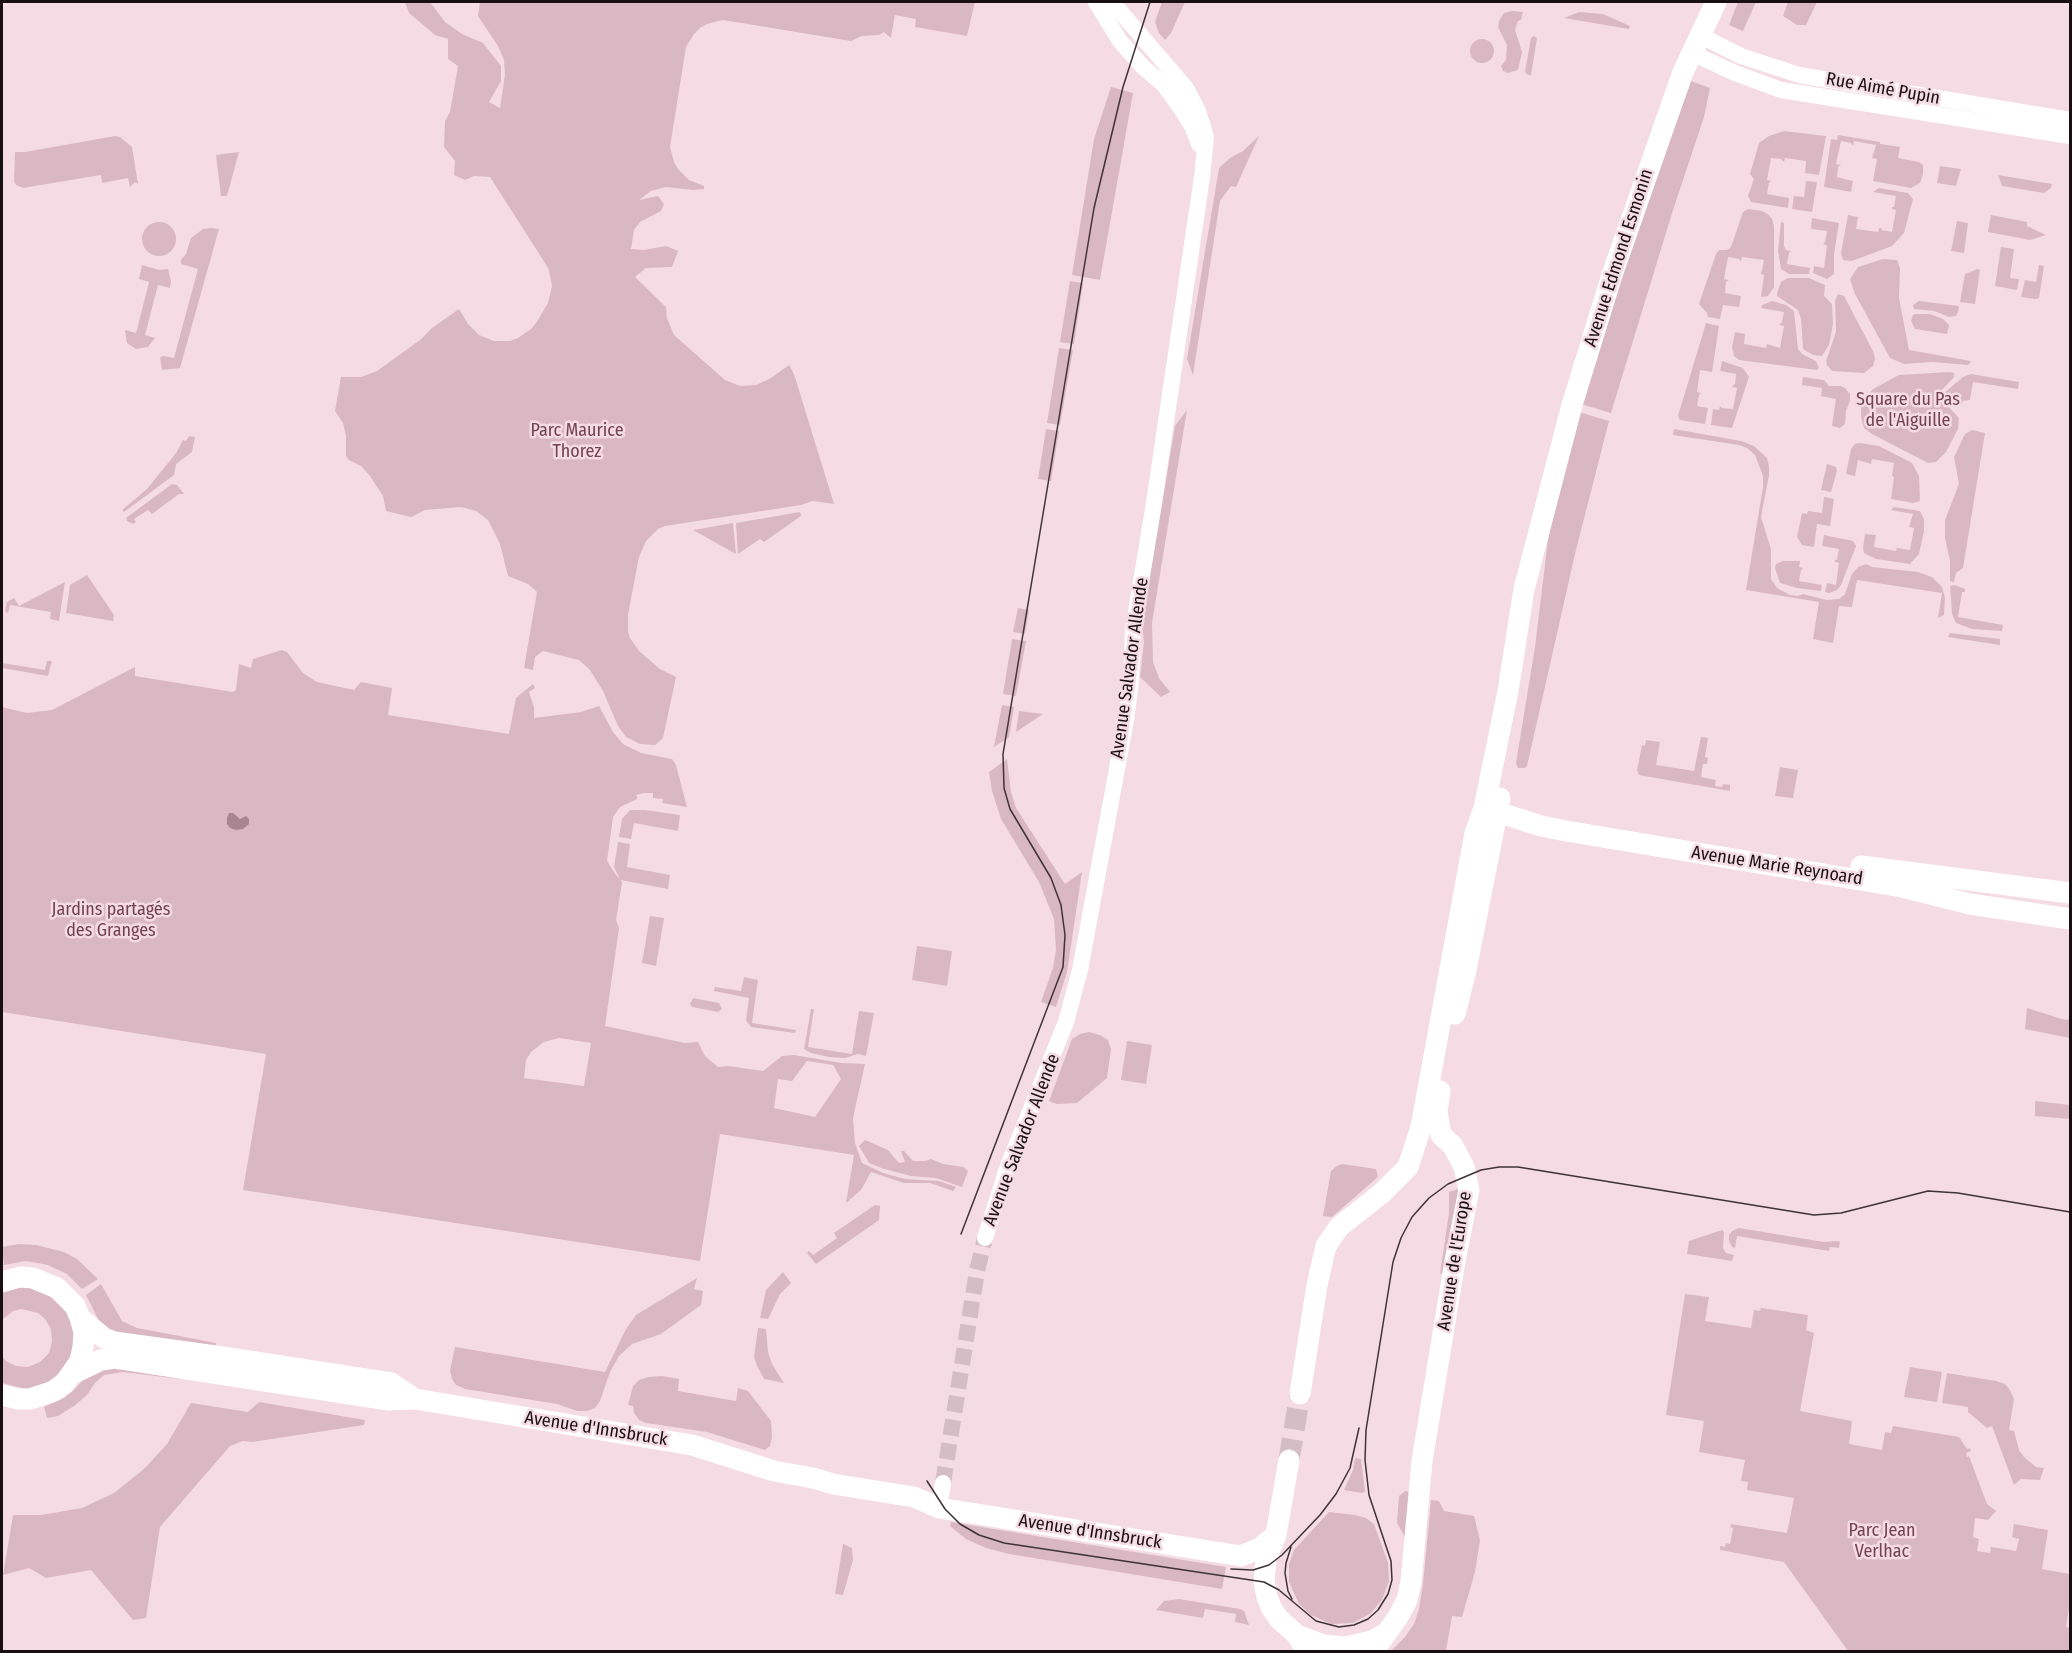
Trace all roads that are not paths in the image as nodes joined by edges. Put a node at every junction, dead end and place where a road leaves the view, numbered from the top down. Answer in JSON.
{"nodes":[{"id":1,"x":1096,"y":2,"type":"edge"},
{"id":2,"x":1112,"y":2,"type":"edge"},
{"id":3,"x":1716,"y":2,"type":"edge"},
{"id":4,"x":1696,"y":44,"type":"junction"},
{"id":5,"x":2070,"y":120,"type":"edge"},
{"id":6,"x":2070,"y":136,"type":"edge"},
{"id":7,"x":1204,"y":155,"type":"junction"},
{"id":8,"x":1492,"y":804,"type":"junction"},
{"id":9,"x":2070,"y":893,"type":"edge"},
{"id":10,"x":2070,"y":919,"type":"edge"},
{"id":11,"x":985,"y":1238,"type":"tunnel mouth"},
{"id":12,"x":2,"y":1282,"type":"edge"},
{"id":13,"x":80,"y":1318,"type":"junction"},
{"id":14,"x":72,"y":1374,"type":"junction"},
{"id":15,"x":1300,"y":1394,"type":"tunnel mouth"},
{"id":16,"x":2,"y":1395,"type":"edge"},
{"id":17,"x":415,"y":1399,"type":"junction"},
{"id":18,"x":1289,"y":1460,"type":"tunnel mouth"},
{"id":19,"x":943,"y":1483,"type":"tunnel mouth"},
{"id":20,"x":939,"y":1508,"type":"junction"},
{"id":21,"x":1276,"y":1535,"type":"junction"},
{"id":22,"x":1241,"y":1556,"type":"junction"},
{"id":23,"x":1267,"y":1598,"type":"junction"},
{"id":24,"x":1386,"y":1633,"type":"junction"},
{"id":25,"x":1302,"y":1643,"type":"edge"},
{"id":26,"x":1373,"y":1652,"type":"edge"}],
"edges":[{"from":1,"to":7,"type":"street"},
{"from":2,"to":7,"type":"street","name":"Avenue Salvador Allende"},
{"from":3,"to":4,"type":"main road","name":"Avenue Edmond Esmonin"},
{"from":4,"to":5,"type":"street","name":"Rue Aimé Pupin"},
{"from":4,"to":6,"type":"street","name":"Rue Aimé Pupin"},
{"from":4,"to":8,"type":"main road","name":"Avenue Edmond Esmonin"},
{"from":7,"to":11,"type":"street","name":"Avenue Salvador Allende"},
{"from":8,"to":9,"type":"main road","name":"Avenue Marie Reynoard"},
{"from":8,"to":10,"type":"main road","name":"Avenue Marie Reynoard"},
{"from":8,"to":15,"type":"main road"},
{"from":8,"to":24,"type":"main road","name":"Avenue de l'Europe"},
{"from":12,"to":13,"type":"main road"},
{"from":13,"to":14,"type":"main road"},
{"from":13,"to":17,"type":"main road","name":"Avenue d'Innsbruck"},
{"from":14,"to":16,"type":"main road"},
{"from":14,"to":17,"type":"main road","name":"Avenue d'Innsbruck"},
{"from":17,"to":20,"type":"main road","name":"Avenue d'Innsbruck"},
{"from":18,"to":21,"type":"main road"},
{"from":19,"to":20,"type":"street"},
{"from":20,"to":22,"type":"main road","name":"Avenue d'Innsbruck"},
{"from":21,"to":22,"type":"main road"},
{"from":21,"to":23,"type":"main road"},
{"from":22,"to":23,"type":"main road"},
{"from":23,"to":25,"type":"main road"},
{"from":24,"to":25,"type":"main road"},
{"from":24,"to":26,"type":"main road","name":"Avenue de l'Europe"}]}
